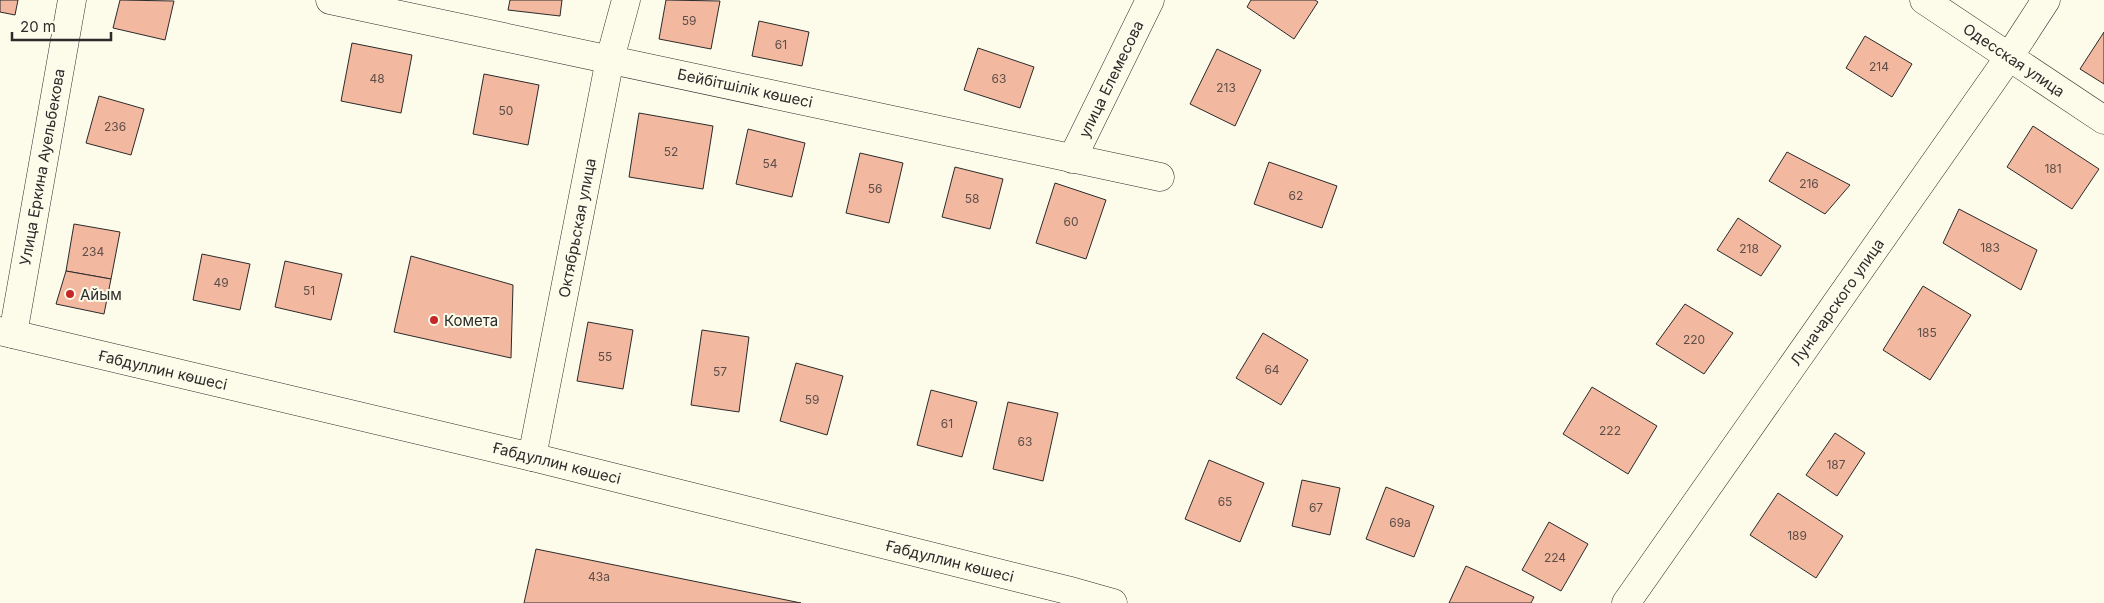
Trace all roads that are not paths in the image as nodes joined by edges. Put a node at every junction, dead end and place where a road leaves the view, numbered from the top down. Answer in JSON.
{"nodes":[{"id":1,"x":72,"y":0,"type":"edge"},
{"id":2,"x":330,"y":0,"type":"edge"},
{"id":3,"x":626,"y":0,"type":"edge"},
{"id":4,"x":1150,"y":0,"type":"edge"},
{"id":5,"x":1924,"y":0,"type":"edge"},
{"id":6,"x":2046,"y":0,"type":"edge"},
{"id":7,"x":2009,"y":57,"type":"junction"},
{"id":8,"x":610,"y":60,"type":"junction"},
{"id":9,"x":2104,"y":120,"type":"edge"},
{"id":10,"x":1072,"y":158,"type":"junction"},
{"id":11,"x":1160,"y":177,"type":"dead end"},
{"id":12,"x":6,"y":333,"type":"edge"},
{"id":13,"x":532,"y":457,"type":"junction"},
{"id":14,"x":1113,"y":603,"type":"edge"},
{"id":15,"x":1626,"y":603,"type":"edge"}],
"edges":[{"from":1,"to":12,"type":"street","name":"Улица Еркина Ауельбекова"},
{"from":2,"to":8,"type":"street","name":"Бейбітшілік көшесі"},
{"from":3,"to":8,"type":"street","name":"Октябрьская улица"},
{"from":4,"to":10,"type":"street","name":"улица Елемесова"},
{"from":5,"to":7,"type":"street","name":"Одесская улица"},
{"from":6,"to":7,"type":"street","name":"Луначарского улица"},
{"from":7,"to":9,"type":"street","name":"Одесская улица"},
{"from":7,"to":15,"type":"street","name":"Луначарского улица"},
{"from":8,"to":10,"type":"street","name":"Бейбітшілік көшесі"},
{"from":8,"to":13,"type":"street","name":"Октябрьская улица"},
{"from":10,"to":11,"type":"street","name":"Бейбітшілік көшесі"},
{"from":12,"to":13,"type":"street","name":"Ғабдуллин көшесі"},
{"from":13,"to":14,"type":"street","name":"Ғабдуллин көшесі"}]}
